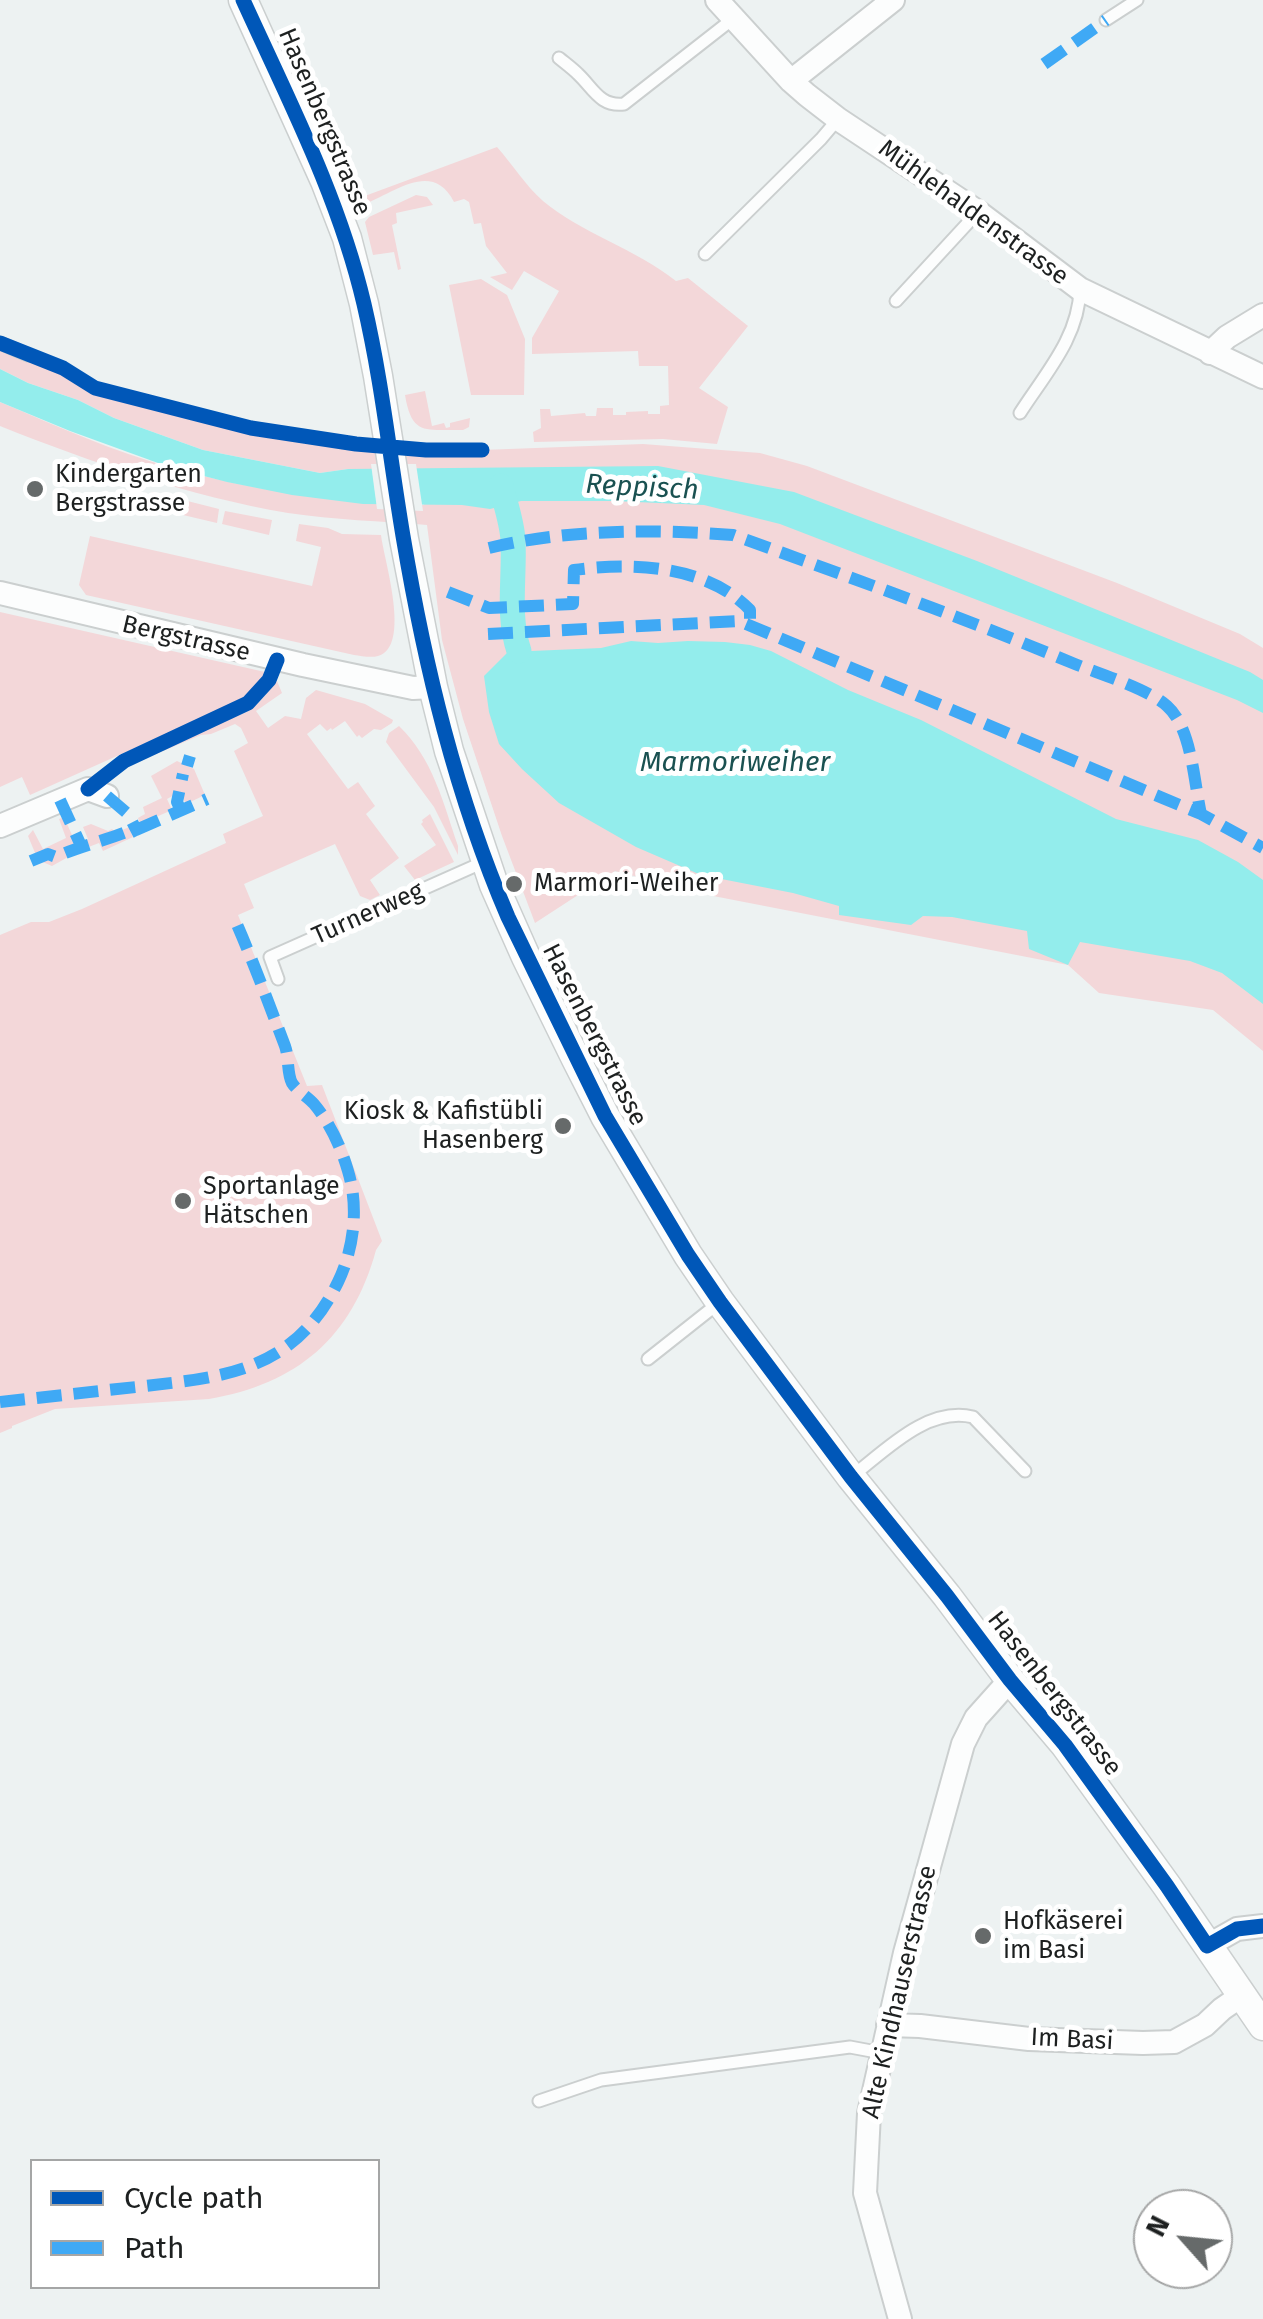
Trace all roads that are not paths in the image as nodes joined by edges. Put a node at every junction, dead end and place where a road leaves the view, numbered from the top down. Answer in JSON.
{"nodes":[{"id":1,"x":243,"y":0,"type":"edge"},
{"id":2,"x":717,"y":0,"type":"edge"},
{"id":3,"x":893,"y":0,"type":"edge"},
{"id":4,"x":1137,"y":0,"type":"edge"},
{"id":5,"x":734,"y":18,"type":"junction"},
{"id":6,"x":1106,"y":20,"type":"dead end"},
{"id":7,"x":559,"y":58,"type":"dead end"},
{"id":8,"x":790,"y":81,"type":"junction"},
{"id":9,"x":838,"y":118,"type":"junction"},
{"id":10,"x":978,"y":212,"type":"junction"},
{"id":11,"x":705,"y":254,"type":"dead end"},
{"id":12,"x":1080,"y":290,"type":"junction"},
{"id":13,"x":896,"y":301,"type":"dead end"},
{"id":14,"x":1263,"y":314,"type":"edge"},
{"id":15,"x":0,"y":342,"type":"edge"},
{"id":16,"x":1210,"y":353,"type":"junction"},
{"id":17,"x":28,"y":355,"type":"dead end"},
{"id":18,"x":1263,"y":377,"type":"edge"},
{"id":19,"x":1020,"y":413,"type":"dead end"},
{"id":20,"x":0,"y":593,"type":"edge"},
{"id":21,"x":432,"y":687,"type":"junction"},
{"id":22,"x":107,"y":796,"type":"dead end"},
{"id":23,"x":0,"y":826,"type":"edge"},
{"id":24,"x":486,"y":862,"type":"junction"},
{"id":25,"x":278,"y":979,"type":"dead end"},
{"id":26,"x":720,"y":1302,"type":"junction"},
{"id":27,"x":648,"y":1359,"type":"dead end"},
{"id":28,"x":1025,"y":1471,"type":"dead end"},
{"id":29,"x":851,"y":1477,"type":"junction"},
{"id":30,"x":1010,"y":1680,"type":"junction"},
{"id":31,"x":1263,"y":1926,"type":"edge"},
{"id":32,"x":1207,"y":1946,"type":"junction"},
{"id":33,"x":1241,"y":1996,"type":"junction"},
{"id":34,"x":888,"y":2025,"type":"junction"},
{"id":35,"x":1263,"y":2026,"type":"edge"},
{"id":36,"x":882,"y":2053,"type":"junction"},
{"id":37,"x":539,"y":2101,"type":"dead end"},
{"id":38,"x":900,"y":2319,"type":"edge"}],
"edges":[{"from":1,"to":21,"type":"street","name":"Hasenbergstrasse"},
{"from":2,"to":5,"type":"street","name":"Mühlehaldenstrasse"},
{"from":3,"to":8,"type":"street"},
{"from":4,"to":6,"type":"lane"},
{"from":5,"to":7,"type":"lane"},
{"from":5,"to":8,"type":"street","name":"Mühlehaldenstrasse"},
{"from":8,"to":9,"type":"street","name":"Mühlehaldenstrasse"},
{"from":9,"to":10,"type":"street","name":"Mühlehaldenstrasse"},
{"from":9,"to":11,"type":"lane"},
{"from":10,"to":12,"type":"street","name":"Mühlehaldenstrasse"},
{"from":10,"to":13,"type":"lane"},
{"from":12,"to":16,"type":"street","name":"Mühlehaldenstrasse"},
{"from":12,"to":19,"type":"lane"},
{"from":14,"to":16,"type":"street"},
{"from":15,"to":17,"type":"lane"},
{"from":16,"to":18,"type":"street","name":"Mühlehaldenstrasse"},
{"from":20,"to":21,"type":"street","name":"Bergstrasse"},
{"from":21,"to":24,"type":"street","name":"Hasenbergstrasse"},
{"from":22,"to":23,"type":"street"},
{"from":24,"to":25,"type":"lane","name":"Turnerweg"},
{"from":24,"to":26,"type":"street","name":"Hasenbergstrasse"},
{"from":26,"to":27,"type":"lane"},
{"from":26,"to":29,"type":"street","name":"Hasenbergstrasse"},
{"from":28,"to":29,"type":"lane"},
{"from":29,"to":30,"type":"street","name":"Hasenbergstrasse"},
{"from":30,"to":32,"type":"street","name":"Hasenbergstrasse"},
{"from":30,"to":34,"type":"street","name":"Alte Kindhauserstrasse"},
{"from":31,"to":32,"type":"street"},
{"from":32,"to":33,"type":"street","name":"Hasenbergstrasse"},
{"from":33,"to":34,"type":"street","name":"Im Basi"},
{"from":33,"to":35,"type":"street","name":"Hasenbergstrasse"},
{"from":34,"to":36,"type":"street","name":"Alte Kindhauserstrasse"},
{"from":36,"to":37,"type":"lane"},
{"from":36,"to":38,"type":"street","name":"Alte Kindhauserstrasse"}]}
